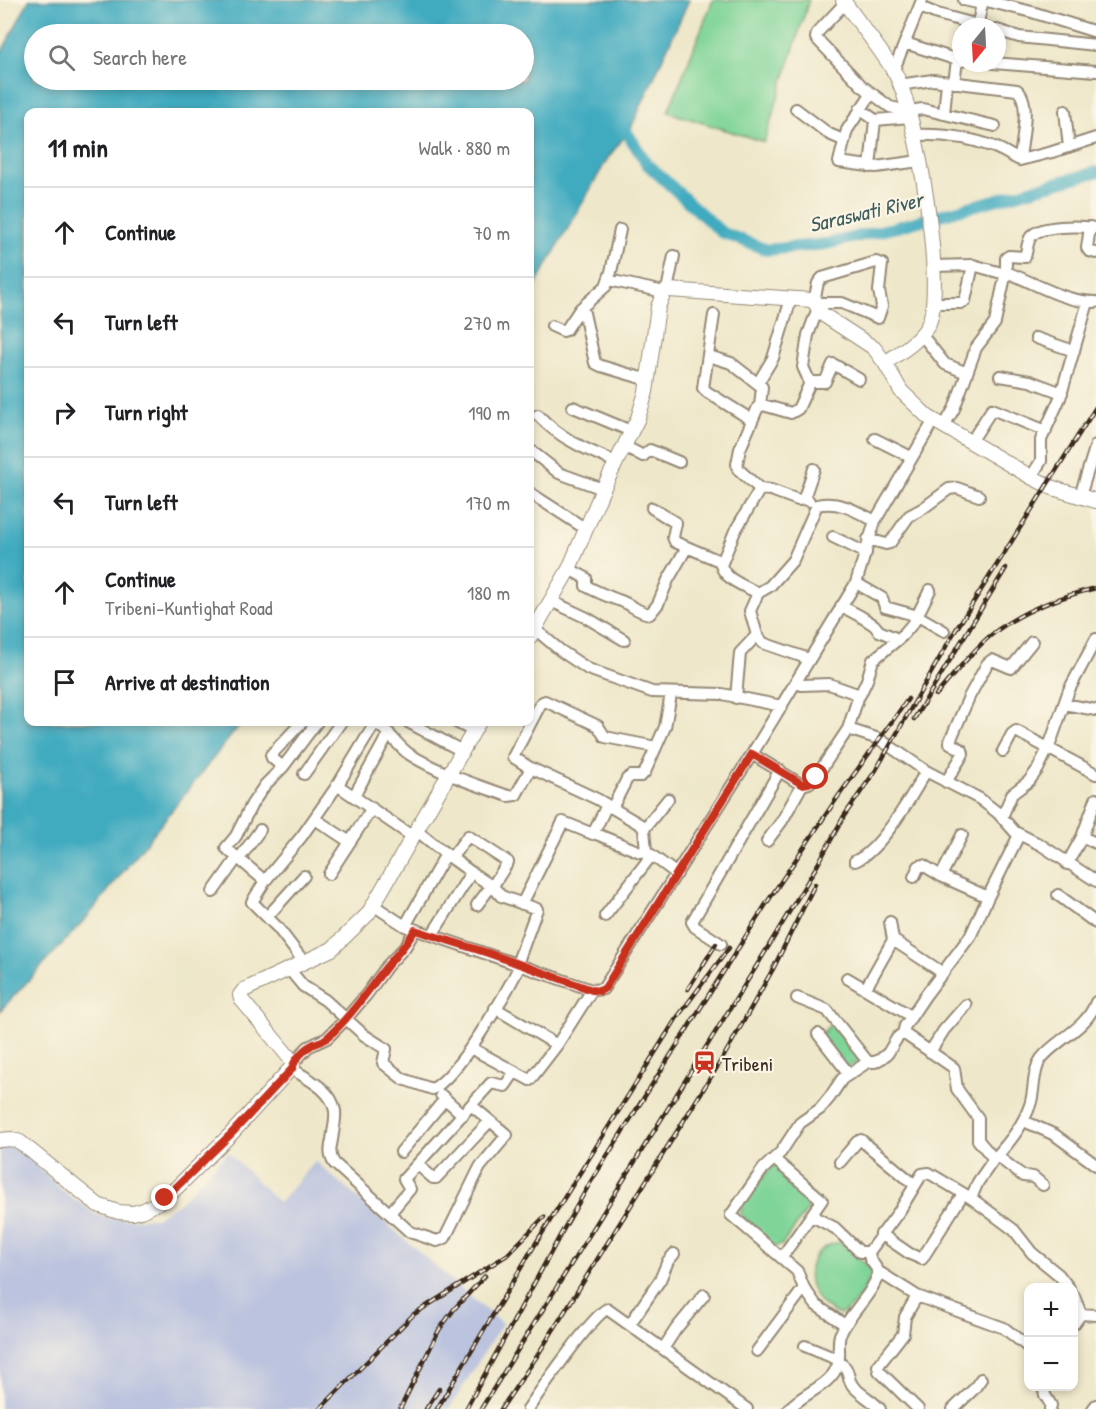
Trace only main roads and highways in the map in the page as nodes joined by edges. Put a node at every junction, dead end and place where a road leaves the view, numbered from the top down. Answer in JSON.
{"nodes":[{"id":1,"x":844,"y":2,"type":"edge"},
{"id":2,"x":885,"y":363,"type":"junction"},
{"id":3,"x":1096,"y":501,"type":"edge"},
{"id":4,"x":534,"y":626,"type":"edge"},
{"id":5,"x":476,"y":726,"type":"edge"},
{"id":6,"x":0,"y":1140,"type":"edge"}],
"edges":[{"from":1,"to":2,"type":"main road"},
{"from":2,"to":3,"type":"main road"},
{"from":2,"to":4,"type":"main road"},
{"from":5,"to":6,"type":"main road"}]}
